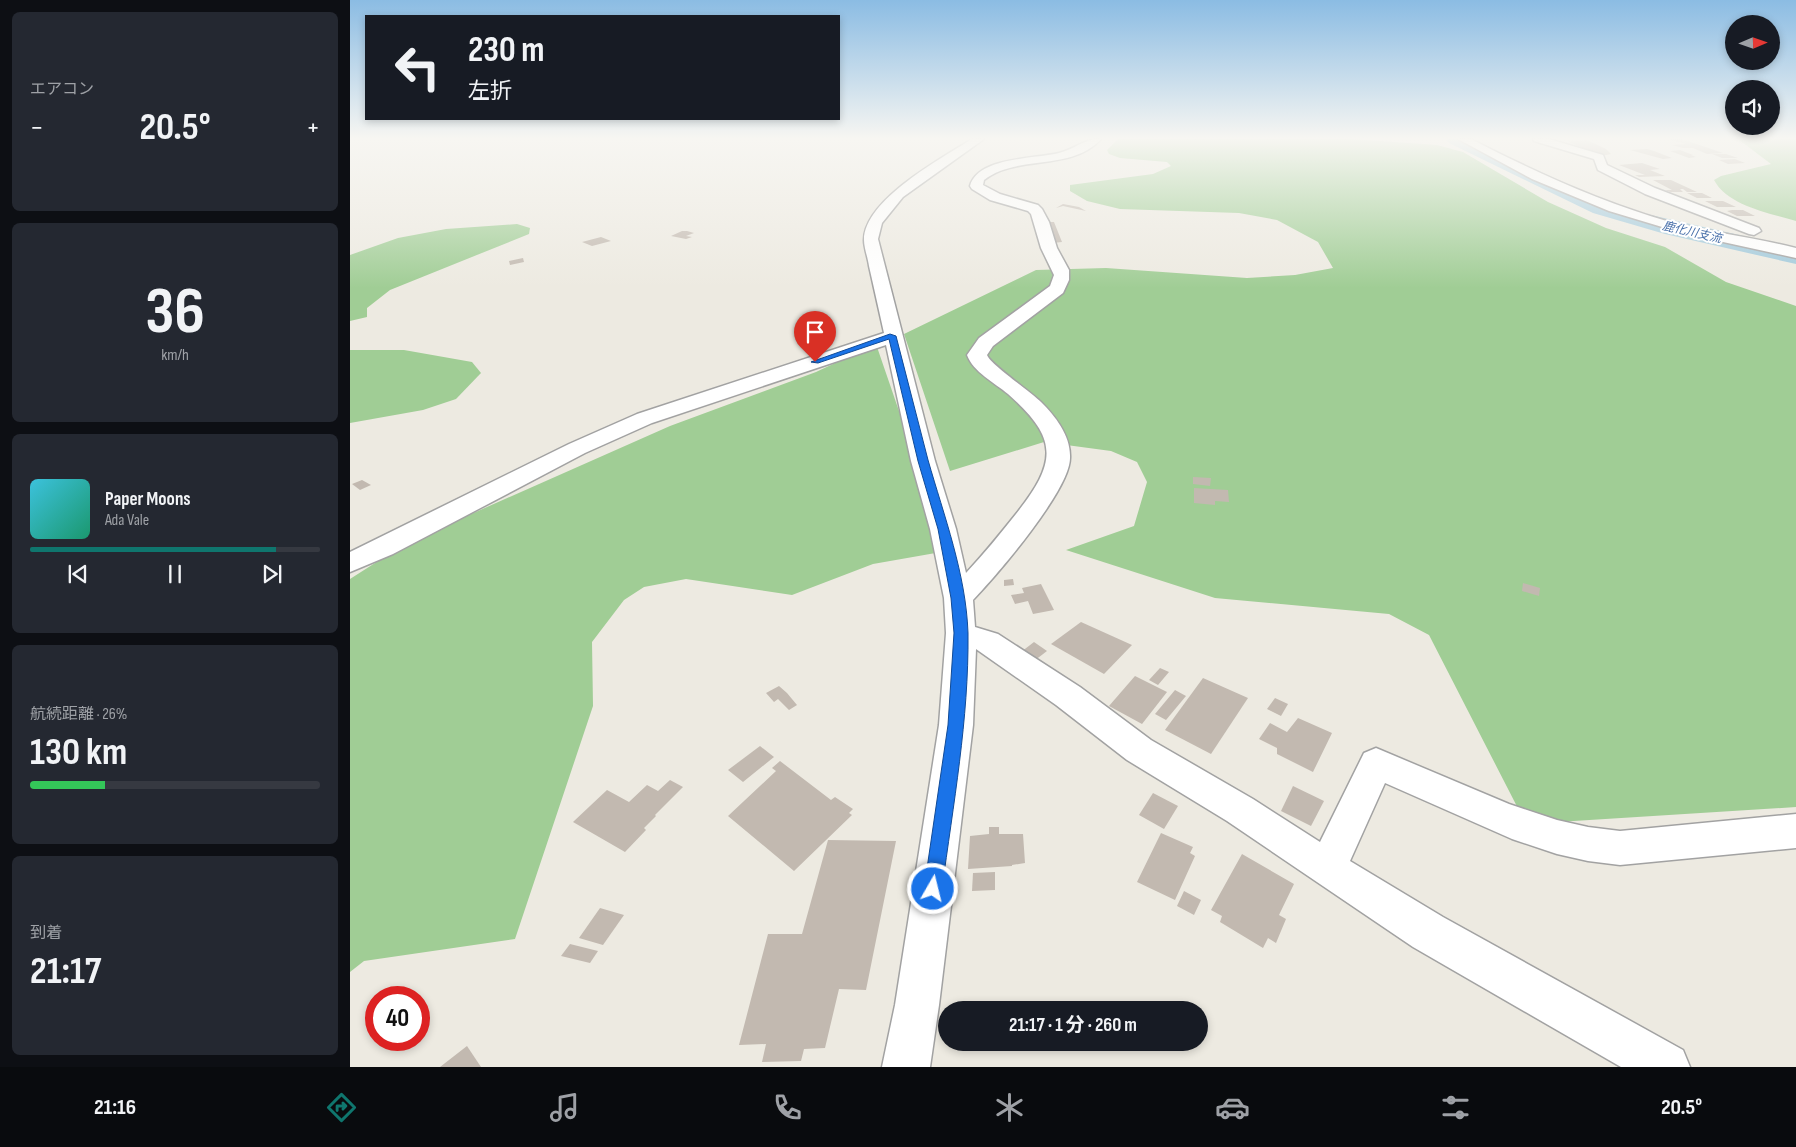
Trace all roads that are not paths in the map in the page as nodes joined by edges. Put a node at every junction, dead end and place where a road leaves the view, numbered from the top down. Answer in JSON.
{"nodes":[{"id":1,"x":906,"y":189,"type":"edge"},
{"id":2,"x":979,"y":189,"type":"edge"},
{"id":3,"x":1568,"y":189,"type":"edge"},
{"id":4,"x":1646,"y":189,"type":"edge"},
{"id":5,"x":1796,"y":243,"type":"edge"},
{"id":6,"x":1796,"y":253,"type":"edge"},
{"id":7,"x":892,"y":336,"type":"junction"},
{"id":8,"x":350,"y":563,"type":"edge"},
{"id":9,"x":959,"y":616,"type":"junction"},
{"id":10,"x":1796,"y":831,"type":"edge"},
{"id":11,"x":1327,"y":868,"type":"junction"},
{"id":12,"x":906,"y":1067,"type":"edge"},
{"id":13,"x":1666,"y":1067,"type":"edge"}],
"edges":[{"from":1,"to":7,"type":"street"},
{"from":2,"to":9,"type":"street"},
{"from":3,"to":6,"type":"street"},
{"from":4,"to":5,"type":"street"},
{"from":7,"to":8,"type":"street"},
{"from":7,"to":9,"type":"street"},
{"from":9,"to":11,"type":"street"},
{"from":9,"to":12,"type":"street"},
{"from":10,"to":11,"type":"street"},
{"from":11,"to":13,"type":"street"}]}
